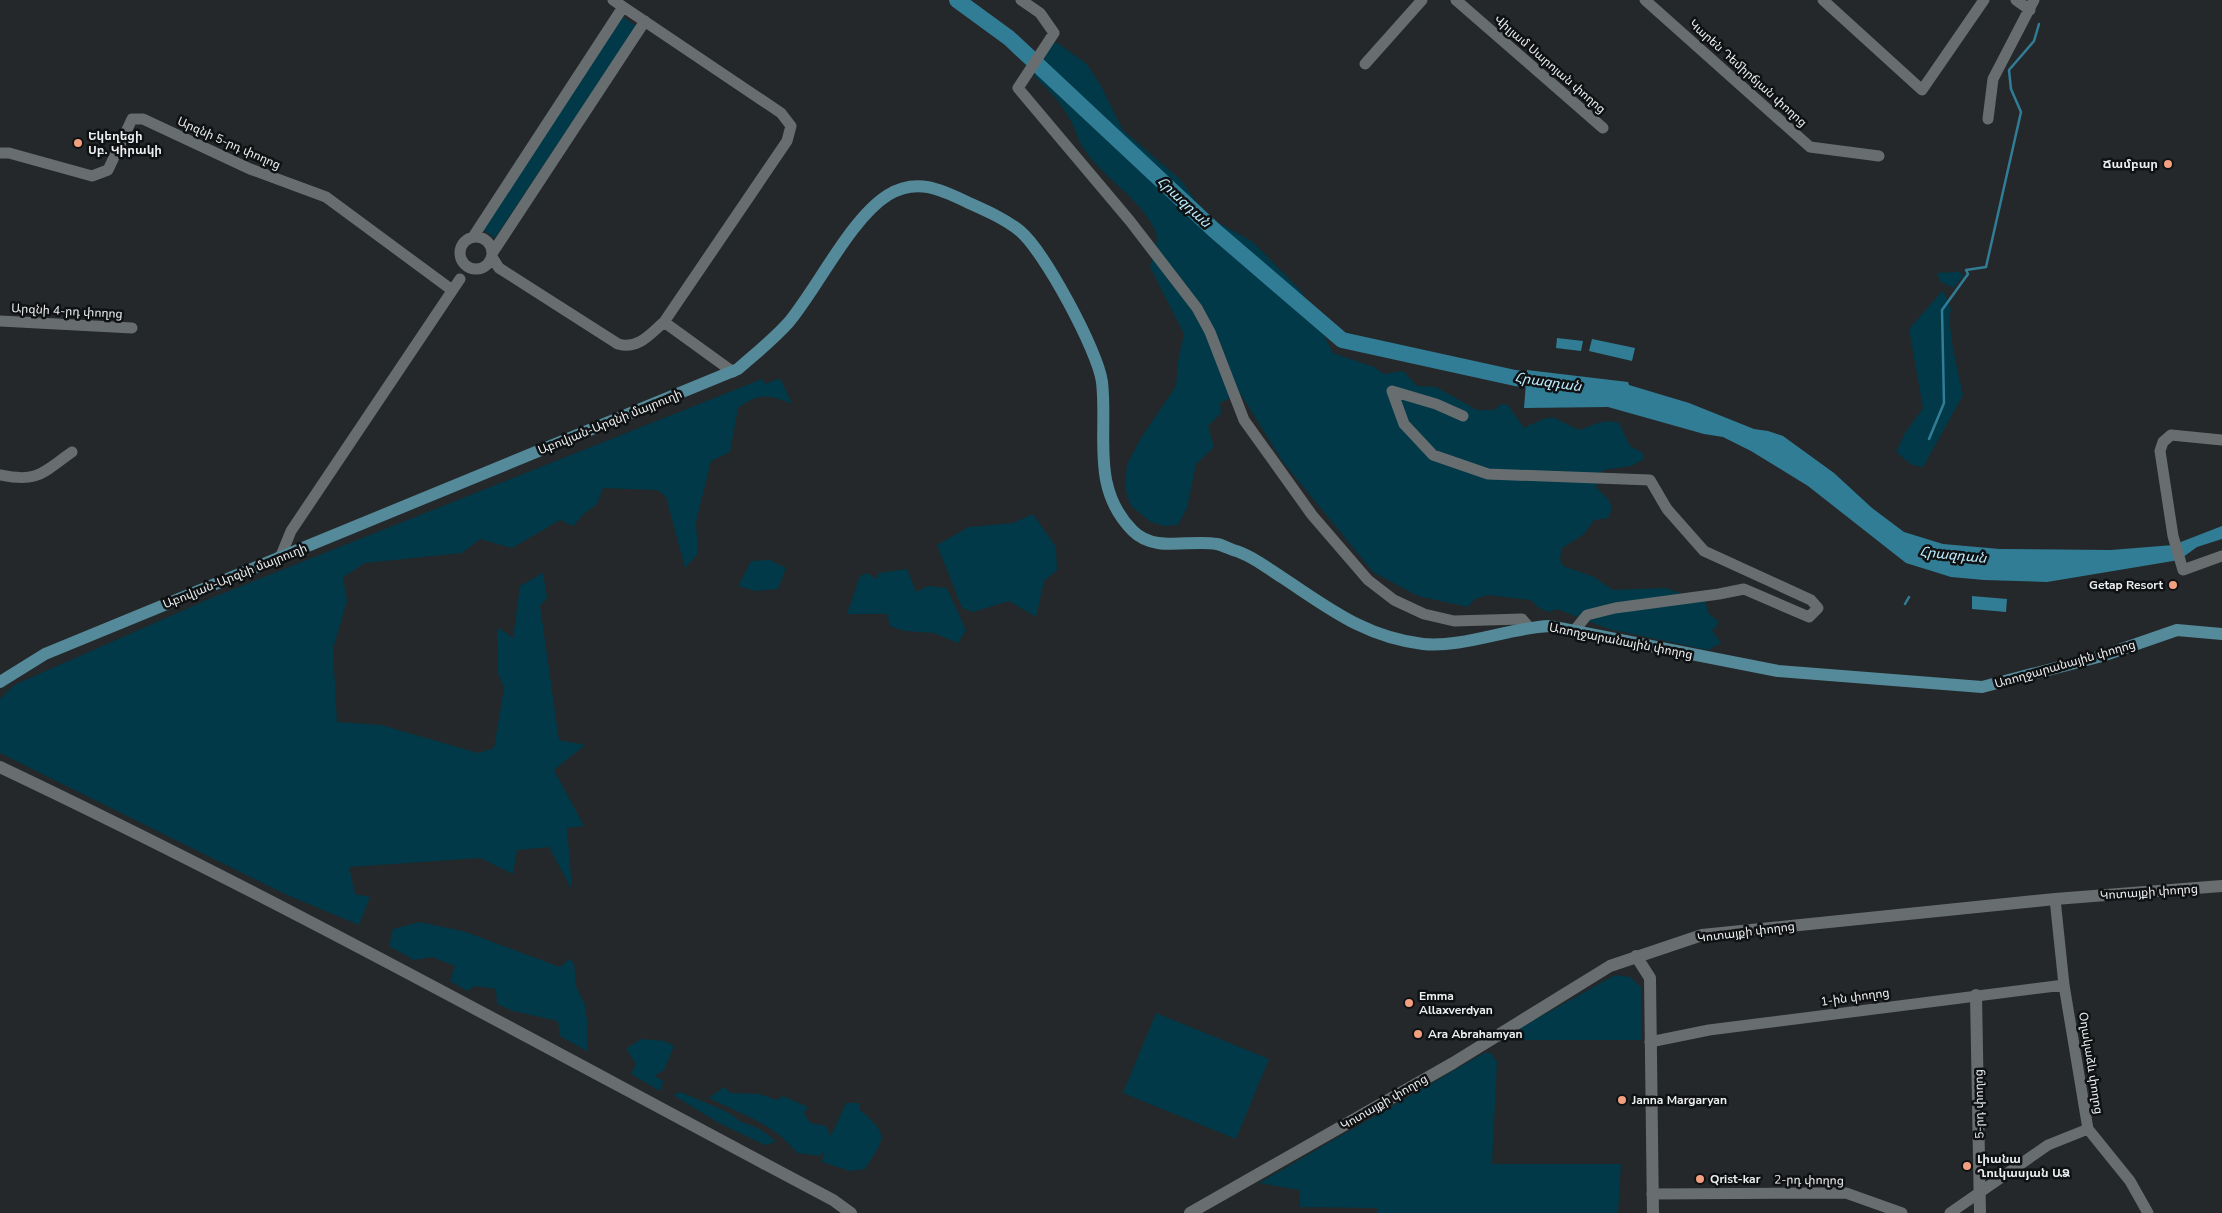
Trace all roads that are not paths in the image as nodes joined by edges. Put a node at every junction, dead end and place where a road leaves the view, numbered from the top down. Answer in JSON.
{"nodes":[{"id":1,"x":612,"y":0,"type":"edge"},
{"id":2,"x":1021,"y":0,"type":"edge"},
{"id":3,"x":1422,"y":0,"type":"edge"},
{"id":4,"x":1456,"y":0,"type":"edge"},
{"id":5,"x":1645,"y":0,"type":"edge"},
{"id":6,"x":1823,"y":0,"type":"edge"},
{"id":7,"x":1984,"y":0,"type":"edge"},
{"id":8,"x":2016,"y":0,"type":"edge"},
{"id":9,"x":2032,"y":5,"type":"edge"},
{"id":10,"x":623,"y":7,"type":"junction"},
{"id":11,"x":645,"y":22,"type":"junction"},
{"id":12,"x":1365,"y":64,"type":"dead end"},
{"id":13,"x":1988,"y":119,"type":"dead end"},
{"id":14,"x":1603,"y":128,"type":"dead end"},
{"id":15,"x":0,"y":153,"type":"edge"},
{"id":16,"x":1879,"y":156,"type":"dead end"},
{"id":17,"x":473,"y":237,"type":"junction"},
{"id":18,"x":490,"y":258,"type":"junction"},
{"id":19,"x":460,"y":279,"type":"dead end"},
{"id":20,"x":452,"y":290,"type":"junction"},
{"id":21,"x":0,"y":321,"type":"edge"},
{"id":22,"x":664,"y":322,"type":"junction"},
{"id":23,"x":132,"y":328,"type":"dead end"},
{"id":24,"x":1096,"y":358,"type":"joint"},
{"id":25,"x":733,"y":372,"type":"junction"},
{"id":26,"x":1463,"y":416,"type":"dead end"},
{"id":27,"x":2222,"y":440,"type":"edge"},
{"id":28,"x":72,"y":452,"type":"dead end"},
{"id":29,"x":0,"y":475,"type":"edge"},
{"id":30,"x":2222,"y":556,"type":"edge"},
{"id":31,"x":280,"y":558,"type":"junction"},
{"id":32,"x":1529,"y":627,"type":"junction"},
{"id":33,"x":1574,"y":631,"type":"junction"},
{"id":34,"x":2222,"y":634,"type":"edge"},
{"id":35,"x":0,"y":682,"type":"edge"},
{"id":36,"x":0,"y":767,"type":"edge"},
{"id":37,"x":2222,"y":886,"type":"edge"},
{"id":38,"x":2055,"y":899,"type":"junction"},
{"id":39,"x":1636,"y":956,"type":"junction"},
{"id":40,"x":2064,"y":985,"type":"junction"},
{"id":41,"x":1976,"y":995,"type":"junction"},
{"id":42,"x":1650,"y":1042,"type":"junction"},
{"id":43,"x":2088,"y":1129,"type":"junction"},
{"id":44,"x":1980,"y":1193,"type":"junction"},
{"id":45,"x":1652,"y":1194,"type":"junction"},
{"id":46,"x":851,"y":1213,"type":"edge"},
{"id":47,"x":1190,"y":1213,"type":"edge"},
{"id":48,"x":1653,"y":1213,"type":"edge"},
{"id":49,"x":1902,"y":1213,"type":"edge"},
{"id":50,"x":1950,"y":1213,"type":"edge"},
{"id":51,"x":1980,"y":1213,"type":"edge"},
{"id":52,"x":2148,"y":1213,"type":"edge"}],
"edges":[{"from":1,"to":10,"type":"street"},
{"from":2,"to":32,"type":"street"},
{"from":3,"to":12,"type":"street"},
{"from":4,"to":14,"type":"street","name":"Վիլյամ Սարոյան փողոց"},
{"from":5,"to":16,"type":"street","name":"Կարեն Դեմիրճյան փողոց"},
{"from":6,"to":7,"type":"street"},
{"from":8,"to":9,"type":"street"},
{"from":9,"to":13,"type":"street"},
{"from":10,"to":11,"type":"street"},
{"from":10,"to":17,"type":"street"},
{"from":11,"to":18,"type":"street"},
{"from":11,"to":22,"type":"street"},
{"from":15,"to":20,"type":"street","name":"Արզնի 5-րդ փողոց"},
{"from":17,"to":18,"type":"street"},
{"from":17,"to":18,"type":"street"},
{"from":18,"to":22,"type":"street"},
{"from":19,"to":20,"type":"street"},
{"from":20,"to":31,"type":"street"},
{"from":21,"to":23,"type":"street","name":"Արզնի 4-րդ փողոց"},
{"from":22,"to":25,"type":"street"},
{"from":24,"to":25,"type":"main road","name":"Աբովյան-Արզնի մայրուղի"},
{"from":24,"to":32,"type":"main road","name":"Առողջարանային փողոց"},
{"from":25,"to":31,"type":"main road","name":"Աբովյան-Արզնի մայրուղի"},
{"from":26,"to":33,"type":"street"},
{"from":27,"to":30,"type":"street"},
{"from":28,"to":29,"type":"street"},
{"from":31,"to":35,"type":"main road","name":"Աբովյան-Արզնի մայրուղի"},
{"from":32,"to":33,"type":"main road","name":"Առողջարանային փողոց"},
{"from":33,"to":34,"type":"main road","name":"Առողջարանային փողոց"},
{"from":36,"to":46,"type":"street"},
{"from":37,"to":38,"type":"street","name":"Կոտայքի փողոց"},
{"from":38,"to":39,"type":"street","name":"Կոտայքի փողոց"},
{"from":38,"to":40,"type":"street","name":"Օղակաձև փողոց"},
{"from":39,"to":42,"type":"street"},
{"from":39,"to":47,"type":"street","name":"Կոտայքի փողոց"},
{"from":40,"to":41,"type":"street","name":"1-ին փողոց"},
{"from":40,"to":43,"type":"street","name":"Օղակաձև փողոց"},
{"from":41,"to":42,"type":"street","name":"1-ին փողոց"},
{"from":41,"to":44,"type":"street","name":"5-րդ փողոց"},
{"from":42,"to":45,"type":"street"},
{"from":43,"to":44,"type":"street"},
{"from":43,"to":52,"type":"street","name":"Օղակաձև փողոց"},
{"from":44,"to":50,"type":"street"},
{"from":44,"to":51,"type":"street","name":"5-րդ փողոց"},
{"from":45,"to":48,"type":"street"},
{"from":45,"to":49,"type":"street","name":"2-րդ փողոց"}]}
